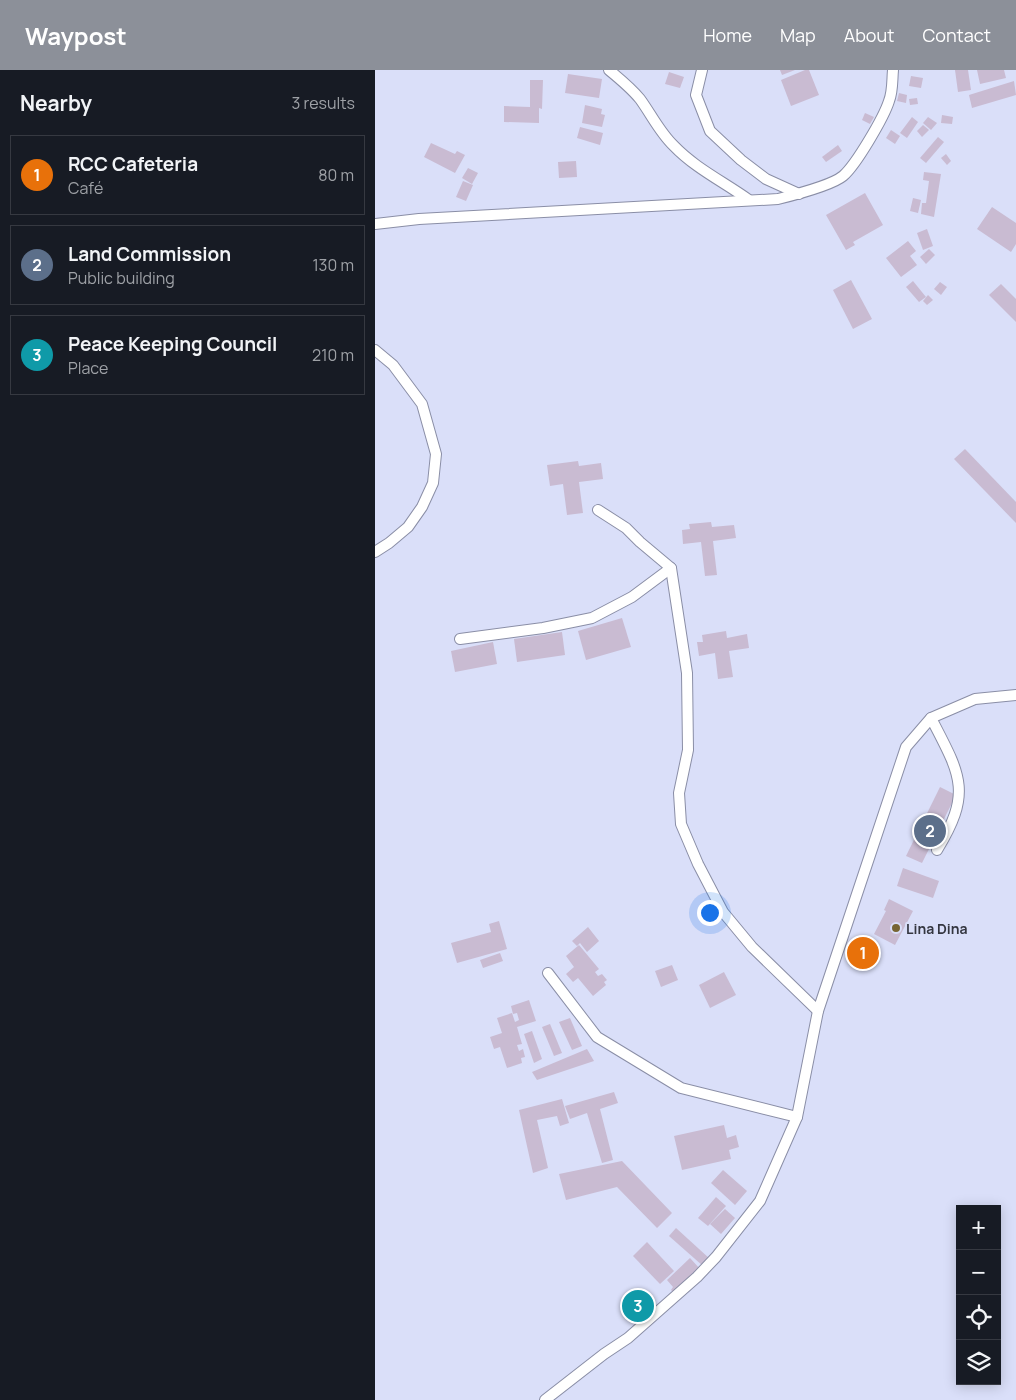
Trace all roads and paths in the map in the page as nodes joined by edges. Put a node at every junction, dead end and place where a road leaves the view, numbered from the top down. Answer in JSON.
{"nodes":[{"id":1,"x":609,"y":70,"type":"edge"},
{"id":2,"x":702,"y":70,"type":"edge"},
{"id":3,"x":893,"y":70,"type":"edge"},
{"id":4,"x":799,"y":194,"type":"junction"},
{"id":5,"x":749,"y":200,"type":"junction"},
{"id":6,"x":375,"y":224,"type":"edge"},
{"id":7,"x":375,"y":350,"type":"edge"},
{"id":8,"x":598,"y":510,"type":"dead end"},
{"id":9,"x":375,"y":552,"type":"edge"},
{"id":10,"x":671,"y":568,"type":"junction"},
{"id":11,"x":460,"y":639,"type":"dead end"},
{"id":12,"x":1016,"y":695,"type":"edge"},
{"id":13,"x":931,"y":718,"type":"junction"},
{"id":14,"x":937,"y":850,"type":"dead end"},
{"id":15,"x":548,"y":973,"type":"dead end"},
{"id":16,"x":818,"y":1011,"type":"junction"},
{"id":17,"x":797,"y":1117,"type":"junction"},
{"id":18,"x":545,"y":1400,"type":"edge"}],
"edges":[{"from":1,"to":5,"type":"street"},
{"from":2,"to":4,"type":"street"},
{"from":3,"to":4,"type":"street"},
{"from":4,"to":5,"type":"street"},
{"from":5,"to":6,"type":"street"},
{"from":7,"to":9,"type":"street"},
{"from":8,"to":10,"type":"street"},
{"from":10,"to":11,"type":"street"},
{"from":10,"to":16,"type":"street"},
{"from":12,"to":13,"type":"street"},
{"from":13,"to":14,"type":"street"},
{"from":13,"to":16,"type":"street"},
{"from":15,"to":17,"type":"street"},
{"from":16,"to":17,"type":"street"},
{"from":17,"to":18,"type":"street"}]}
